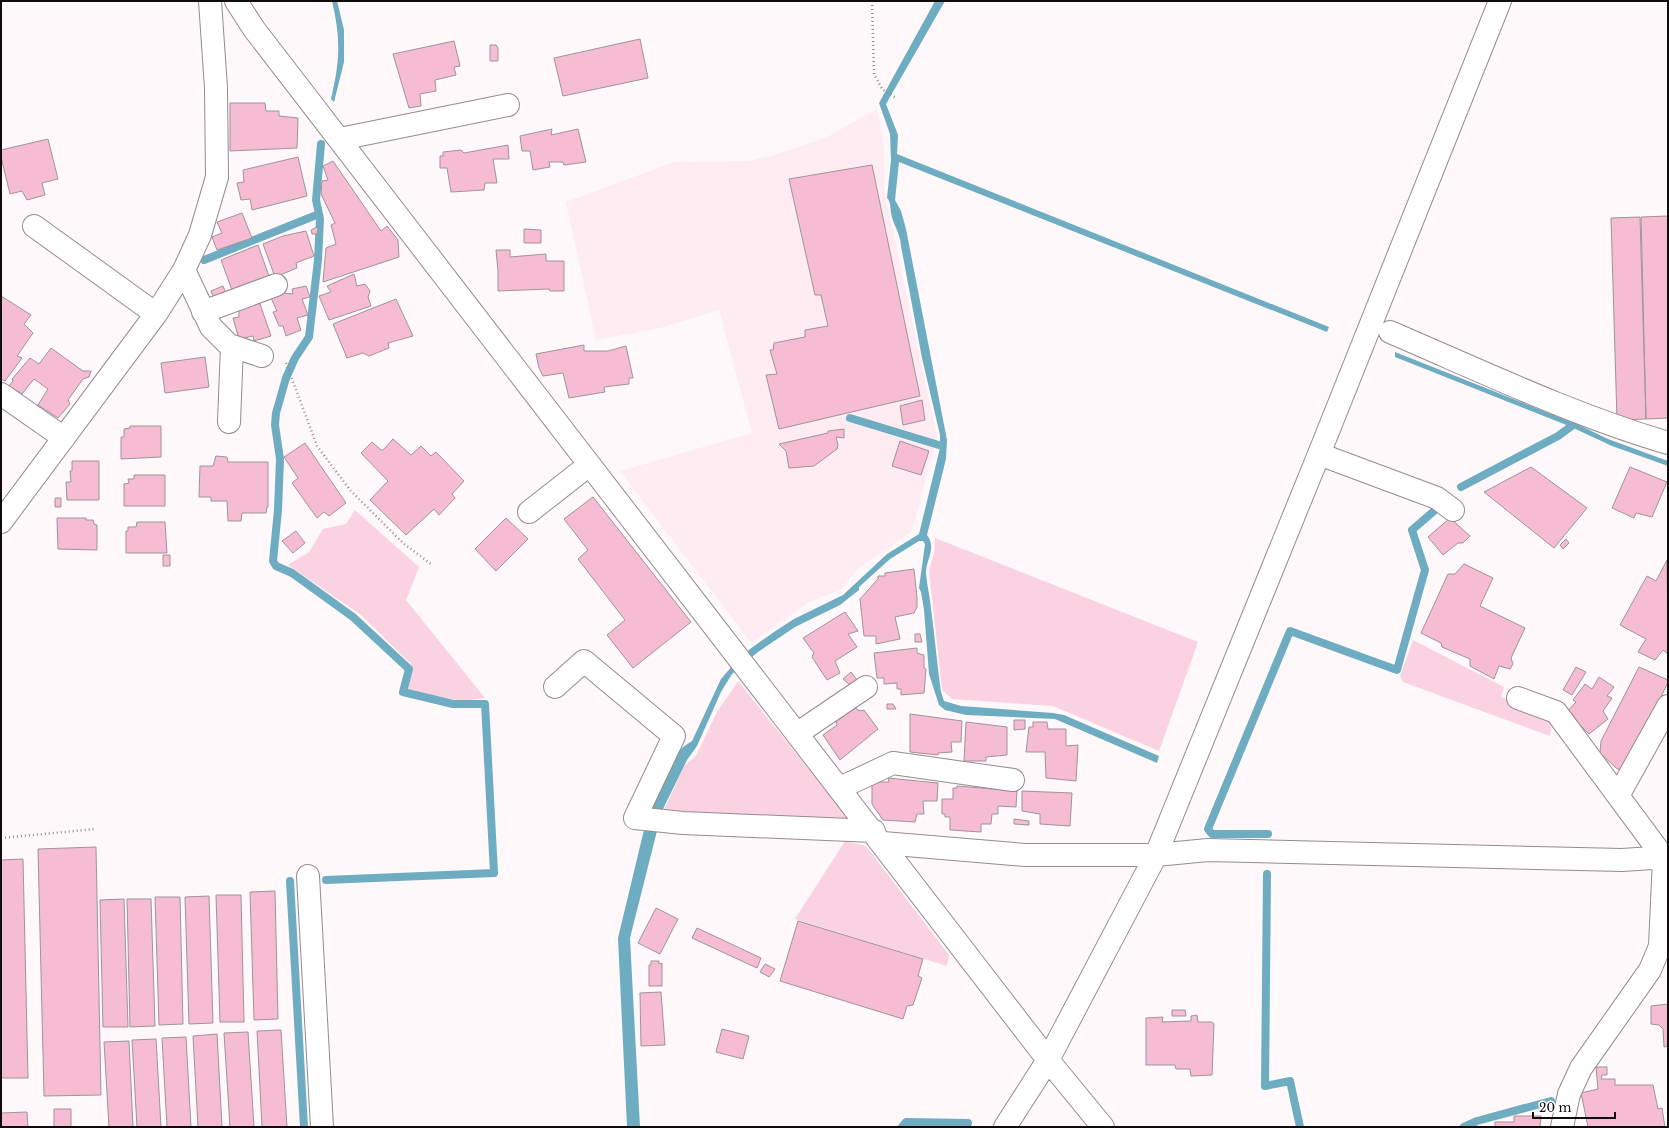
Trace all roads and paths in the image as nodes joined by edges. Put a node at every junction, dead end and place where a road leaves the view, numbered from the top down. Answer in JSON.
{"nodes":[{"id":1,"x":210,"y":1,"type":"edge"},
{"id":2,"x":236,"y":1,"type":"edge"},
{"id":3,"x":872,"y":1,"type":"edge"},
{"id":4,"x":1500,"y":1,"type":"edge"},
{"id":5,"x":896,"y":98,"type":"dead end"},
{"id":6,"x":508,"y":105,"type":"dead end"},
{"id":7,"x":340,"y":139,"type":"junction"},
{"id":8,"x":34,"y":226,"type":"dead end"},
{"id":9,"x":184,"y":270,"type":"junction"},
{"id":10,"x":276,"y":285,"type":"dead end"},
{"id":11,"x":203,"y":312,"type":"junction"},
{"id":12,"x":156,"y":314,"type":"junction"},
{"id":13,"x":1390,"y":332,"type":"dead end"},
{"id":14,"x":232,"y":346,"type":"junction"},
{"id":15,"x":262,"y":356,"type":"joint"},
{"id":16,"x":1,"y":394,"type":"edge"},
{"id":17,"x":229,"y":422,"type":"dead end"},
{"id":18,"x":64,"y":438,"type":"junction"},
{"id":19,"x":1668,"y":443,"type":"edge"},
{"id":20,"x":1319,"y":454,"type":"junction"},
{"id":21,"x":589,"y":465,"type":"junction"},
{"id":22,"x":1453,"y":510,"type":"dead end"},
{"id":23,"x":529,"y":512,"type":"dead end"},
{"id":24,"x":1,"y":522,"type":"edge"},
{"id":25,"x":432,"y":565,"type":"dead end"},
{"id":26,"x":555,"y":687,"type":"dead end"},
{"id":27,"x":866,"y":687,"type":"dead end"},
{"id":28,"x":1518,"y":698,"type":"dead end"},
{"id":29,"x":1668,"y":706,"type":"edge"},
{"id":30,"x":798,"y":733,"type":"junction"},
{"id":31,"x":1013,"y":780,"type":"dead end"},
{"id":32,"x":840,"y":788,"type":"junction"},
{"id":33,"x":1618,"y":796,"type":"junction"},
{"id":34,"x":96,"y":829,"type":"dead end"},
{"id":35,"x":878,"y":837,"type":"junction"},
{"id":36,"x":1,"y":838,"type":"edge"},
{"id":37,"x":1156,"y":855,"type":"junction"},
{"id":38,"x":1666,"y":858,"type":"edge"},
{"id":39,"x":308,"y":876,"type":"dead end"},
{"id":40,"x":1048,"y":1060,"type":"junction"},
{"id":41,"x":322,"y":1127,"type":"edge"},
{"id":42,"x":1005,"y":1127,"type":"edge"},
{"id":43,"x":1104,"y":1127,"type":"edge"},
{"id":44,"x":1562,"y":1127,"type":"edge"}],
"edges":[{"from":1,"to":9,"type":"street"},
{"from":2,"to":7,"type":"street"},
{"from":3,"to":5,"type":"path"},
{"from":4,"to":20,"type":"street"},
{"from":6,"to":7,"type":"street"},
{"from":7,"to":21,"type":"street"},
{"from":8,"to":12,"type":"street"},
{"from":9,"to":11,"type":"street"},
{"from":9,"to":12,"type":"street"},
{"from":10,"to":11,"type":"street"},
{"from":11,"to":14,"type":"street"},
{"from":12,"to":18,"type":"street"},
{"from":13,"to":19,"type":"street"},
{"from":14,"to":15,"type":"street"},
{"from":14,"to":17,"type":"street"},
{"from":15,"to":25,"type":"path"},
{"from":16,"to":18,"type":"street"},
{"from":18,"to":24,"type":"street"},
{"from":20,"to":22,"type":"street"},
{"from":20,"to":37,"type":"street"},
{"from":21,"to":23,"type":"street"},
{"from":21,"to":30,"type":"street"},
{"from":26,"to":35,"type":"street"},
{"from":27,"to":30,"type":"street"},
{"from":28,"to":33,"type":"street"},
{"from":29,"to":33,"type":"street"},
{"from":30,"to":32,"type":"street"},
{"from":31,"to":32,"type":"street"},
{"from":32,"to":35,"type":"street"},
{"from":33,"to":38,"type":"street"},
{"from":34,"to":36,"type":"path"},
{"from":35,"to":37,"type":"street"},
{"from":35,"to":40,"type":"street"},
{"from":37,"to":38,"type":"street"},
{"from":37,"to":40,"type":"street"},
{"from":38,"to":44,"type":"street"},
{"from":39,"to":41,"type":"street"},
{"from":40,"to":42,"type":"street"},
{"from":40,"to":43,"type":"street"}]}
